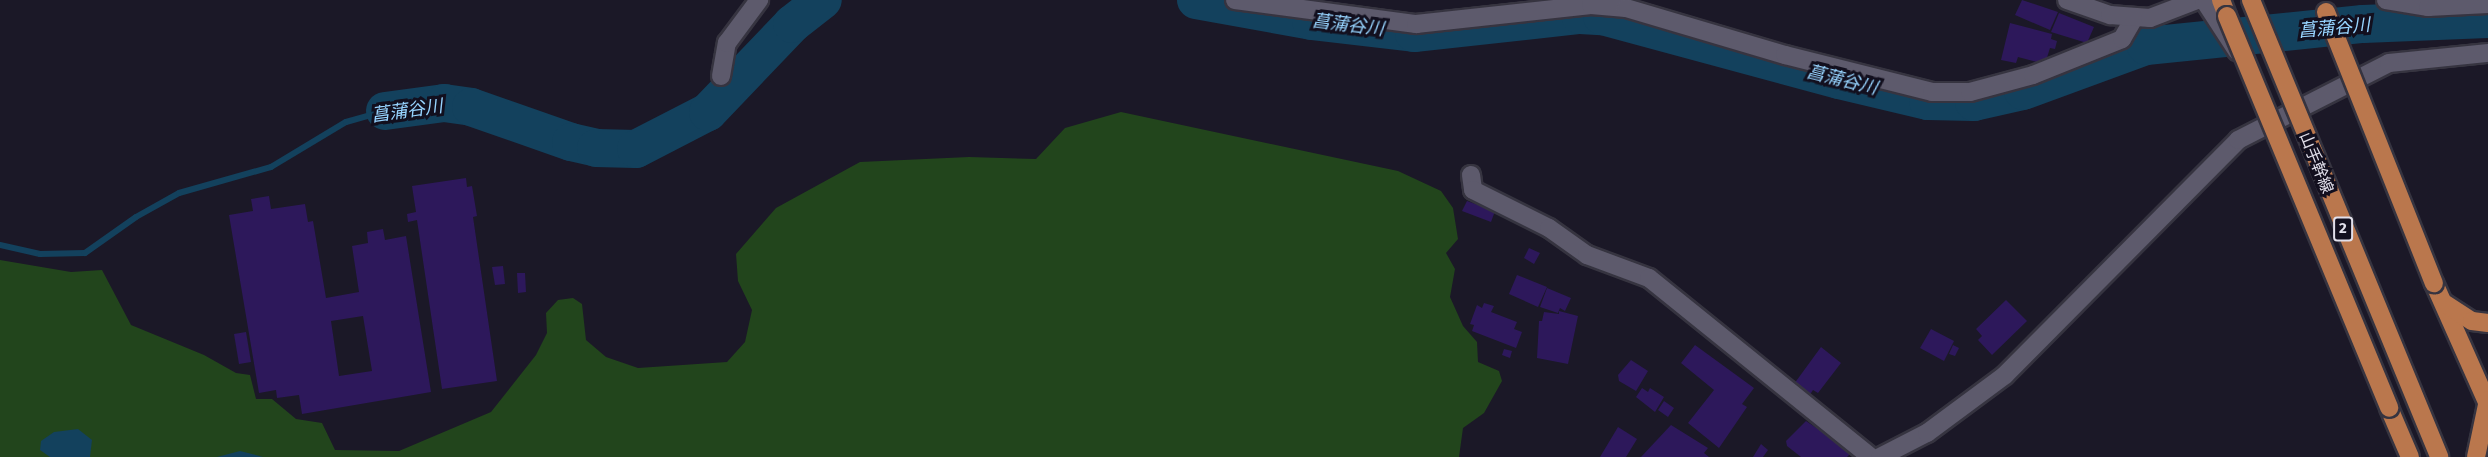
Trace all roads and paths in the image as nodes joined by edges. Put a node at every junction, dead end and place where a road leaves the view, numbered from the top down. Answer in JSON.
{"nodes":[{"id":1,"x":759,"y":0,"type":"edge"},
{"id":2,"x":1235,"y":0,"type":"edge"},
{"id":3,"x":2067,"y":0,"type":"edge"},
{"id":4,"x":2197,"y":0,"type":"edge"},
{"id":5,"x":2204,"y":0,"type":"edge"},
{"id":6,"x":2251,"y":0,"type":"edge"},
{"id":7,"x":2386,"y":0,"type":"edge"},
{"id":8,"x":2488,"y":4,"type":"edge"},
{"id":9,"x":2323,"y":6,"type":"edge"},
{"id":10,"x":2221,"y":11,"type":"edge"},
{"id":11,"x":2134,"y":18,"type":"junction"},
{"id":12,"x":2488,"y":53,"type":"edge"},
{"id":13,"x":721,"y":76,"type":"dead end"},
{"id":14,"x":1471,"y":175,"type":"dead end"},
{"id":15,"x":2443,"y":302,"type":"junction"},
{"id":16,"x":2488,"y":323,"type":"edge"},
{"id":17,"x":2488,"y":402,"type":"edge"},
{"id":18,"x":1871,"y":457,"type":"edge"},
{"id":19,"x":1880,"y":457,"type":"edge"},
{"id":20,"x":2410,"y":457,"type":"edge"},
{"id":21,"x":2439,"y":457,"type":"edge"},
{"id":22,"x":2476,"y":457,"type":"edge"}],
"edges":[{"from":1,"to":13,"type":"street"},
{"from":2,"to":11,"type":"street"},
{"from":3,"to":11,"type":"street"},
{"from":4,"to":11,"type":"street"},
{"from":5,"to":10,"type":"street"},
{"from":6,"to":21,"type":"main road","name":"山手幹線","number":"2","bridge":true},
{"from":7,"to":8,"type":"street"},
{"from":9,"to":15,"type":"main road","bridge":true},
{"from":10,"to":20,"type":"main road","bridge":true},
{"from":12,"to":19,"type":"street"},
{"from":14,"to":18,"type":"street"},
{"from":15,"to":16,"type":"main road"},
{"from":15,"to":17,"type":"main road"},
{"from":17,"to":22,"type":"main road"}]}
